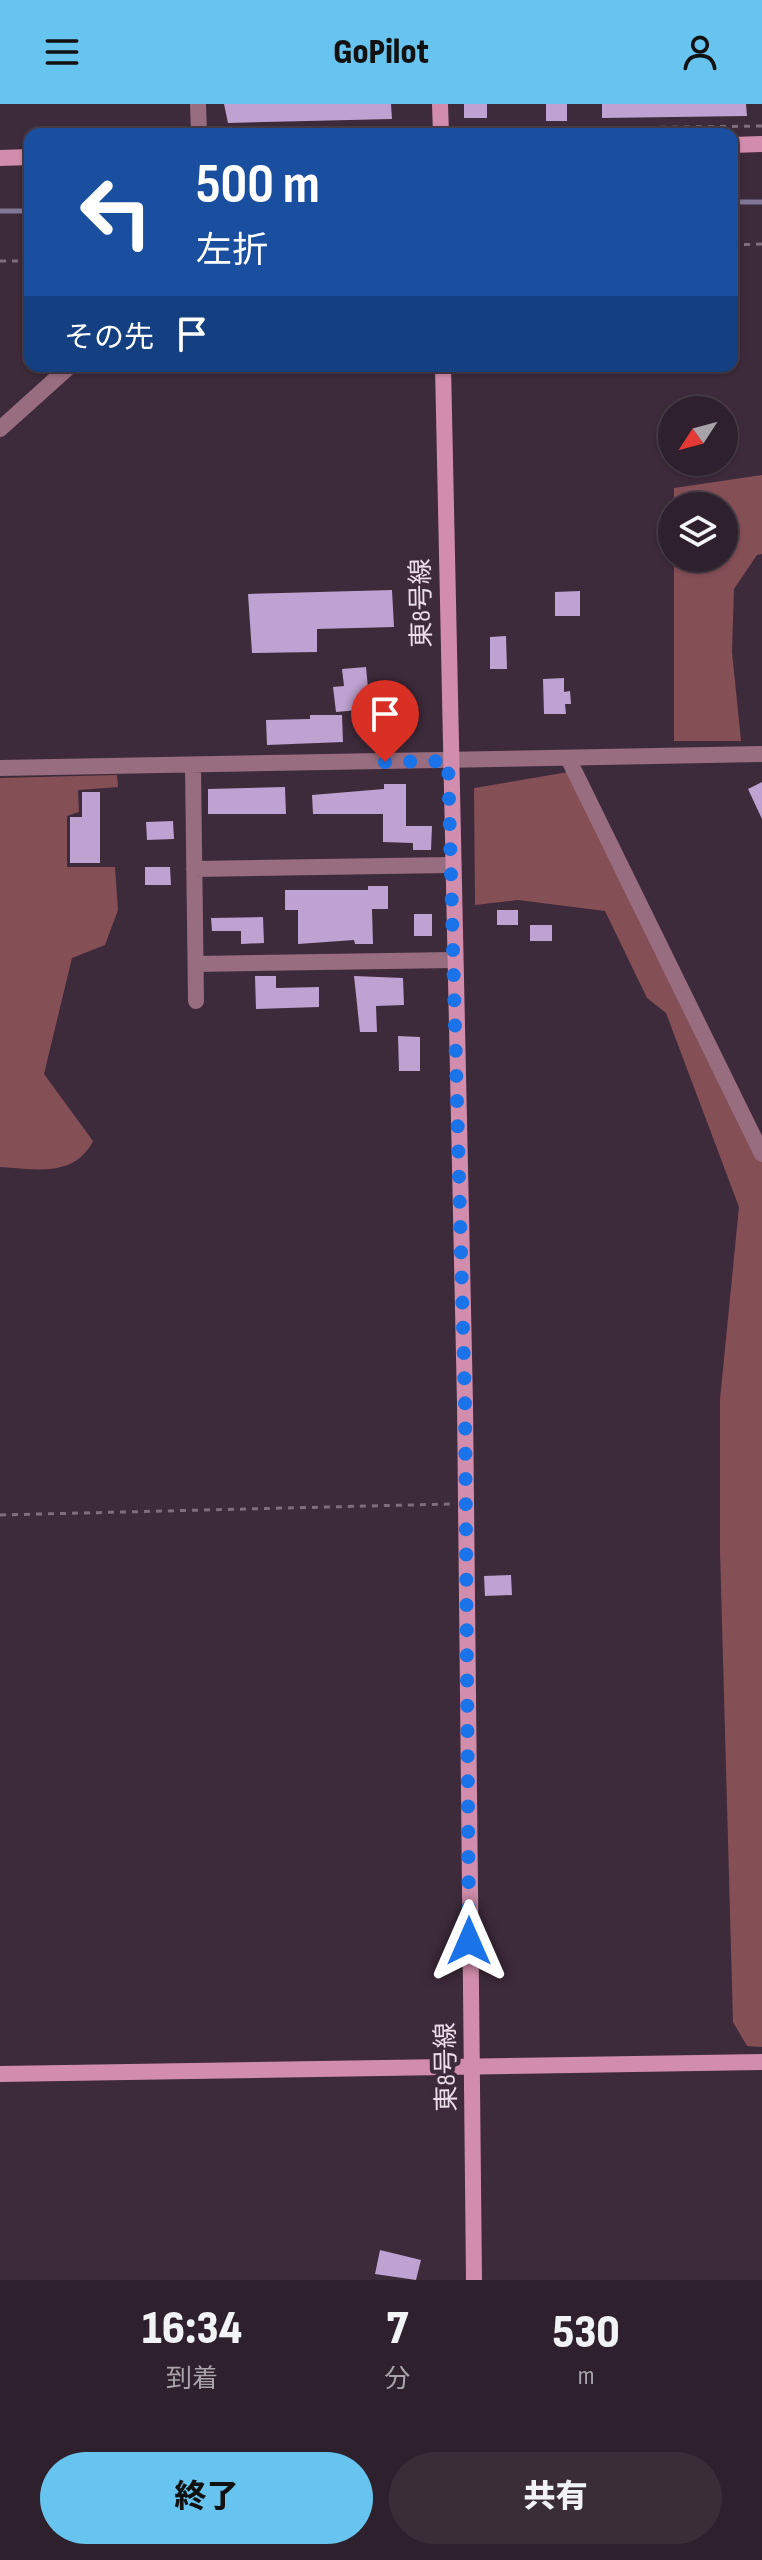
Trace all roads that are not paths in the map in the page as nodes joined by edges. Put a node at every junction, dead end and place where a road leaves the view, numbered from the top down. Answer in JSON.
{"nodes":[{"id":1,"x":198,"y":104,"type":"edge"},
{"id":2,"x":440,"y":104,"type":"edge"},
{"id":3,"x":199,"y":128,"type":"edge"},
{"id":4,"x":441,"y":128,"type":"edge"},
{"id":5,"x":762,"y":144,"type":"edge"},
{"id":6,"x":738,"y":145,"type":"edge"},
{"id":7,"x":24,"y":157,"type":"edge"},
{"id":8,"x":0,"y":158,"type":"edge"},
{"id":9,"x":63,"y":372,"type":"edge"},
{"id":10,"x":443,"y":372,"type":"edge"},
{"id":11,"x":0,"y":429,"type":"edge"},
{"id":12,"x":762,"y":754,"type":"edge"},
{"id":13,"x":568,"y":758,"type":"junction"},
{"id":14,"x":448,"y":761,"type":"junction"},
{"id":15,"x":193,"y":767,"type":"junction"},
{"id":16,"x":0,"y":768,"type":"edge"},
{"id":17,"x":451,"y":865,"type":"junction"},
{"id":18,"x":194,"y":869,"type":"junction"},
{"id":19,"x":454,"y":960,"type":"junction"},
{"id":20,"x":196,"y":964,"type":"junction"},
{"id":21,"x":196,"y":1001,"type":"dead end"},
{"id":22,"x":762,"y":1154,"type":"edge"},
{"id":23,"x":762,"y":2062,"type":"edge"},
{"id":24,"x":470,"y":2066,"type":"junction"},
{"id":25,"x":0,"y":2074,"type":"edge"},
{"id":26,"x":474,"y":2280,"type":"edge"}],
"edges":[{"from":1,"to":3,"type":"street"},
{"from":2,"to":4,"type":"street"},
{"from":5,"to":6,"type":"street"},
{"from":7,"to":8,"type":"street"},
{"from":9,"to":11,"type":"street"},
{"from":10,"to":14,"type":"street","name":"東8号線"},
{"from":12,"to":13,"type":"street"},
{"from":13,"to":14,"type":"street"},
{"from":13,"to":22,"type":"street"},
{"from":14,"to":15,"type":"street"},
{"from":14,"to":17,"type":"street","name":"東8号線"},
{"from":15,"to":16,"type":"street"},
{"from":15,"to":18,"type":"street"},
{"from":17,"to":18,"type":"street"},
{"from":17,"to":19,"type":"street","name":"東8号線"},
{"from":18,"to":20,"type":"street"},
{"from":19,"to":20,"type":"street"},
{"from":19,"to":24,"type":"street","name":"東8号線"},
{"from":20,"to":21,"type":"street"},
{"from":23,"to":24,"type":"street"},
{"from":24,"to":25,"type":"street"},
{"from":24,"to":26,"type":"street","name":"東8号線"}]}
